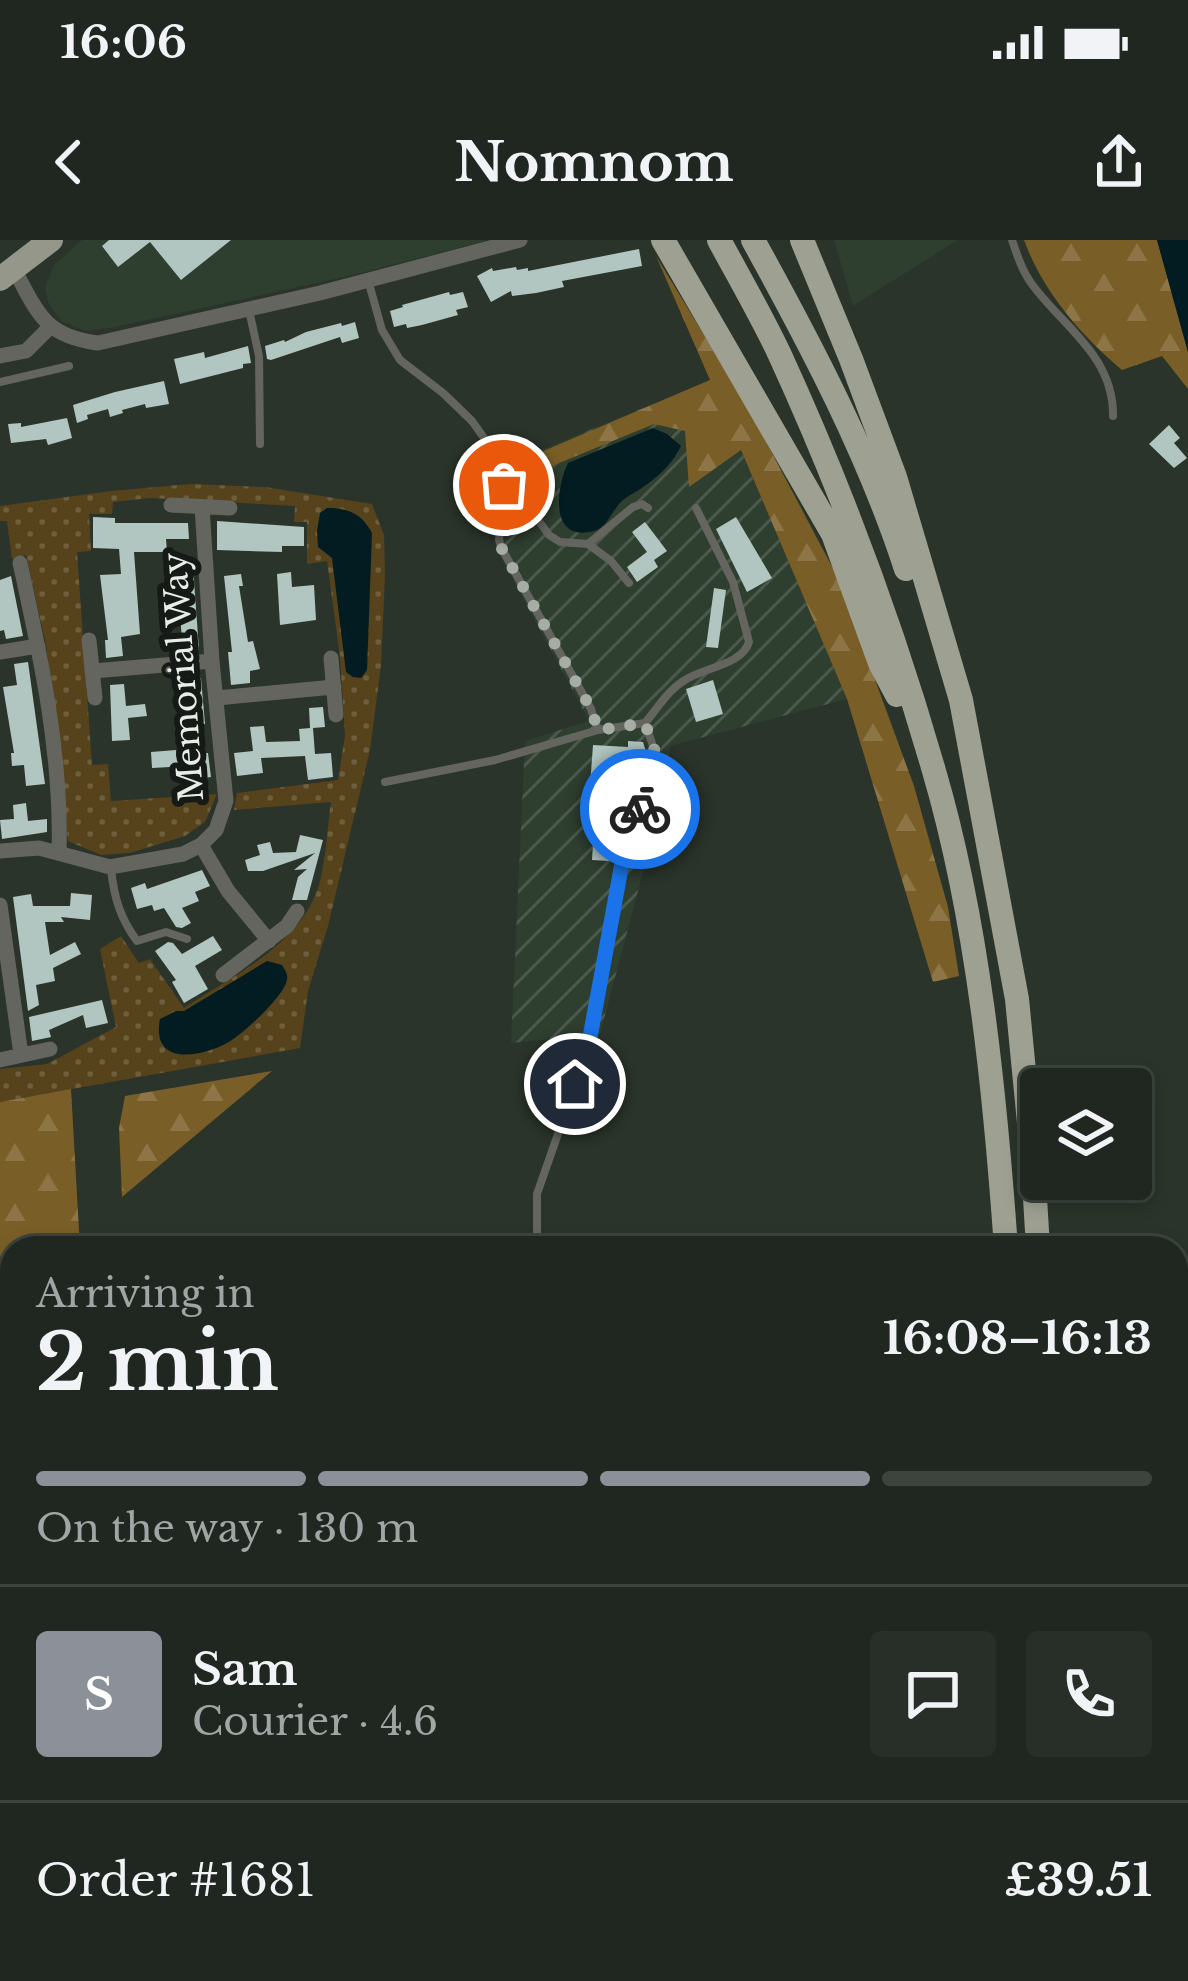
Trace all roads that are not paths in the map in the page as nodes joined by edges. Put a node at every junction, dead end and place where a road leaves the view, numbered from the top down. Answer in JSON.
{"nodes":[{"id":1,"x":51,"y":240,"type":"edge"},
{"id":2,"x":520,"y":240,"type":"edge"},
{"id":3,"x":663,"y":240,"type":"edge"},
{"id":4,"x":719,"y":240,"type":"edge"},
{"id":5,"x":753,"y":240,"type":"edge"},
{"id":6,"x":802,"y":240,"type":"edge"},
{"id":7,"x":1012,"y":240,"type":"edge"},
{"id":8,"x":7,"y":274,"type":"edge"},
{"id":9,"x":368,"y":280,"type":"junction"},
{"id":10,"x":249,"y":310,"type":"junction"},
{"id":11,"x":50,"y":327,"type":"junction"},
{"id":12,"x":0,"y":356,"type":"edge"},
{"id":13,"x":69,"y":366,"type":"dead end"},
{"id":14,"x":0,"y":382,"type":"edge"},
{"id":15,"x":1113,"y":416,"type":"dead end"},
{"id":16,"x":260,"y":444,"type":"dead end"},
{"id":17,"x":504,"y":474,"type":"junction"},
{"id":18,"x":171,"y":505,"type":"dead end"},
{"id":19,"x":202,"y":507,"type":"junction"},
{"id":20,"x":230,"y":508,"type":"dead end"},
{"id":21,"x":648,"y":508,"type":"dead end"},
{"id":22,"x":696,"y":508,"type":"dead end"},
{"id":23,"x":588,"y":544,"type":"junction"},
{"id":24,"x":20,"y":563,"type":"dead end"},
{"id":25,"x":629,"y":584,"type":"dead end"},
{"id":26,"x":89,"y":640,"type":"dead end"},
{"id":27,"x":38,"y":646,"type":"junction"},
{"id":28,"x":0,"y":652,"type":"edge"},
{"id":29,"x":332,"y":658,"type":"dead end"},
{"id":30,"x":212,"y":661,"type":"junction"},
{"id":31,"x":93,"y":671,"type":"junction"},
{"id":32,"x":334,"y":687,"type":"junction"},
{"id":33,"x":95,"y":698,"type":"dead end"},
{"id":34,"x":217,"y":698,"type":"junction"},
{"id":35,"x":335,"y":716,"type":"dead end"},
{"id":36,"x":645,"y":723,"type":"junction"},
{"id":37,"x":598,"y":730,"type":"junction"},
{"id":38,"x":935,"y":773,"type":"junction"},
{"id":39,"x":385,"y":782,"type":"dead end"},
{"id":40,"x":979,"y":790,"type":"junction"},
{"id":41,"x":201,"y":845,"type":"junction"},
{"id":42,"x":0,"y":850,"type":"edge"},
{"id":43,"x":59,"y":853,"type":"junction"},
{"id":44,"x":110,"y":868,"type":"junction"},
{"id":45,"x":0,"y":904,"type":"edge"},
{"id":46,"x":297,"y":911,"type":"dead end"},
{"id":47,"x":187,"y":939,"type":"dead end"},
{"id":48,"x":269,"y":940,"type":"junction"},
{"id":49,"x":223,"y":975,"type":"dead end"},
{"id":50,"x":50,"y":1049,"type":"dead end"},
{"id":51,"x":21,"y":1055,"type":"junction"},
{"id":52,"x":0,"y":1060,"type":"edge"},
{"id":53,"x":537,"y":1236,"type":"edge"},
{"id":54,"x":1005,"y":1236,"type":"edge"},
{"id":55,"x":1038,"y":1236,"type":"edge"}],
"edges":[{"from":1,"to":8,"type":"main road"},
{"from":2,"to":9,"type":"street"},
{"from":3,"to":38,"type":"highway"},
{"from":4,"to":38,"type":"highway"},
{"from":5,"to":40,"type":"highway"},
{"from":6,"to":40,"type":"highway"},
{"from":7,"to":15,"type":"lane"},
{"from":8,"to":11,"type":"street"},
{"from":9,"to":10,"type":"street"},
{"from":9,"to":17,"type":"lane"},
{"from":10,"to":11,"type":"street"},
{"from":10,"to":16,"type":"lane"},
{"from":11,"to":12,"type":"street"},
{"from":13,"to":14,"type":"lane"},
{"from":17,"to":23,"type":"lane"},
{"from":17,"to":37,"type":"lane"},
{"from":18,"to":19,"type":"street","name":"Memorial Way"},
{"from":19,"to":20,"type":"street","name":"Memorial Way"},
{"from":19,"to":30,"type":"street","name":"Memorial Way"},
{"from":21,"to":23,"type":"lane"},
{"from":22,"to":36,"type":"lane"},
{"from":23,"to":25,"type":"lane"},
{"from":24,"to":27,"type":"street"},
{"from":26,"to":31,"type":"street"},
{"from":27,"to":28,"type":"street"},
{"from":27,"to":43,"type":"street"},
{"from":29,"to":32,"type":"street"},
{"from":30,"to":31,"type":"street"},
{"from":30,"to":34,"type":"street","name":"Memorial Way"},
{"from":31,"to":33,"type":"street"},
{"from":32,"to":34,"type":"street"},
{"from":32,"to":35,"type":"street"},
{"from":34,"to":41,"type":"street","name":"Memorial Way"},
{"from":36,"to":37,"type":"lane"},
{"from":36,"to":53,"type":"lane"},
{"from":37,"to":39,"type":"lane"},
{"from":38,"to":54,"type":"highway"},
{"from":40,"to":55,"type":"highway"},
{"from":41,"to":44,"type":"street","name":"Memorial Way"},
{"from":41,"to":48,"type":"street"},
{"from":42,"to":43,"type":"street","name":"Memorial Way"},
{"from":43,"to":44,"type":"street","name":"Memorial Way"},
{"from":44,"to":47,"type":"lane"},
{"from":45,"to":51,"type":"street"},
{"from":46,"to":48,"type":"street"},
{"from":48,"to":49,"type":"street"},
{"from":50,"to":51,"type":"street"},
{"from":51,"to":52,"type":"street"}]}
